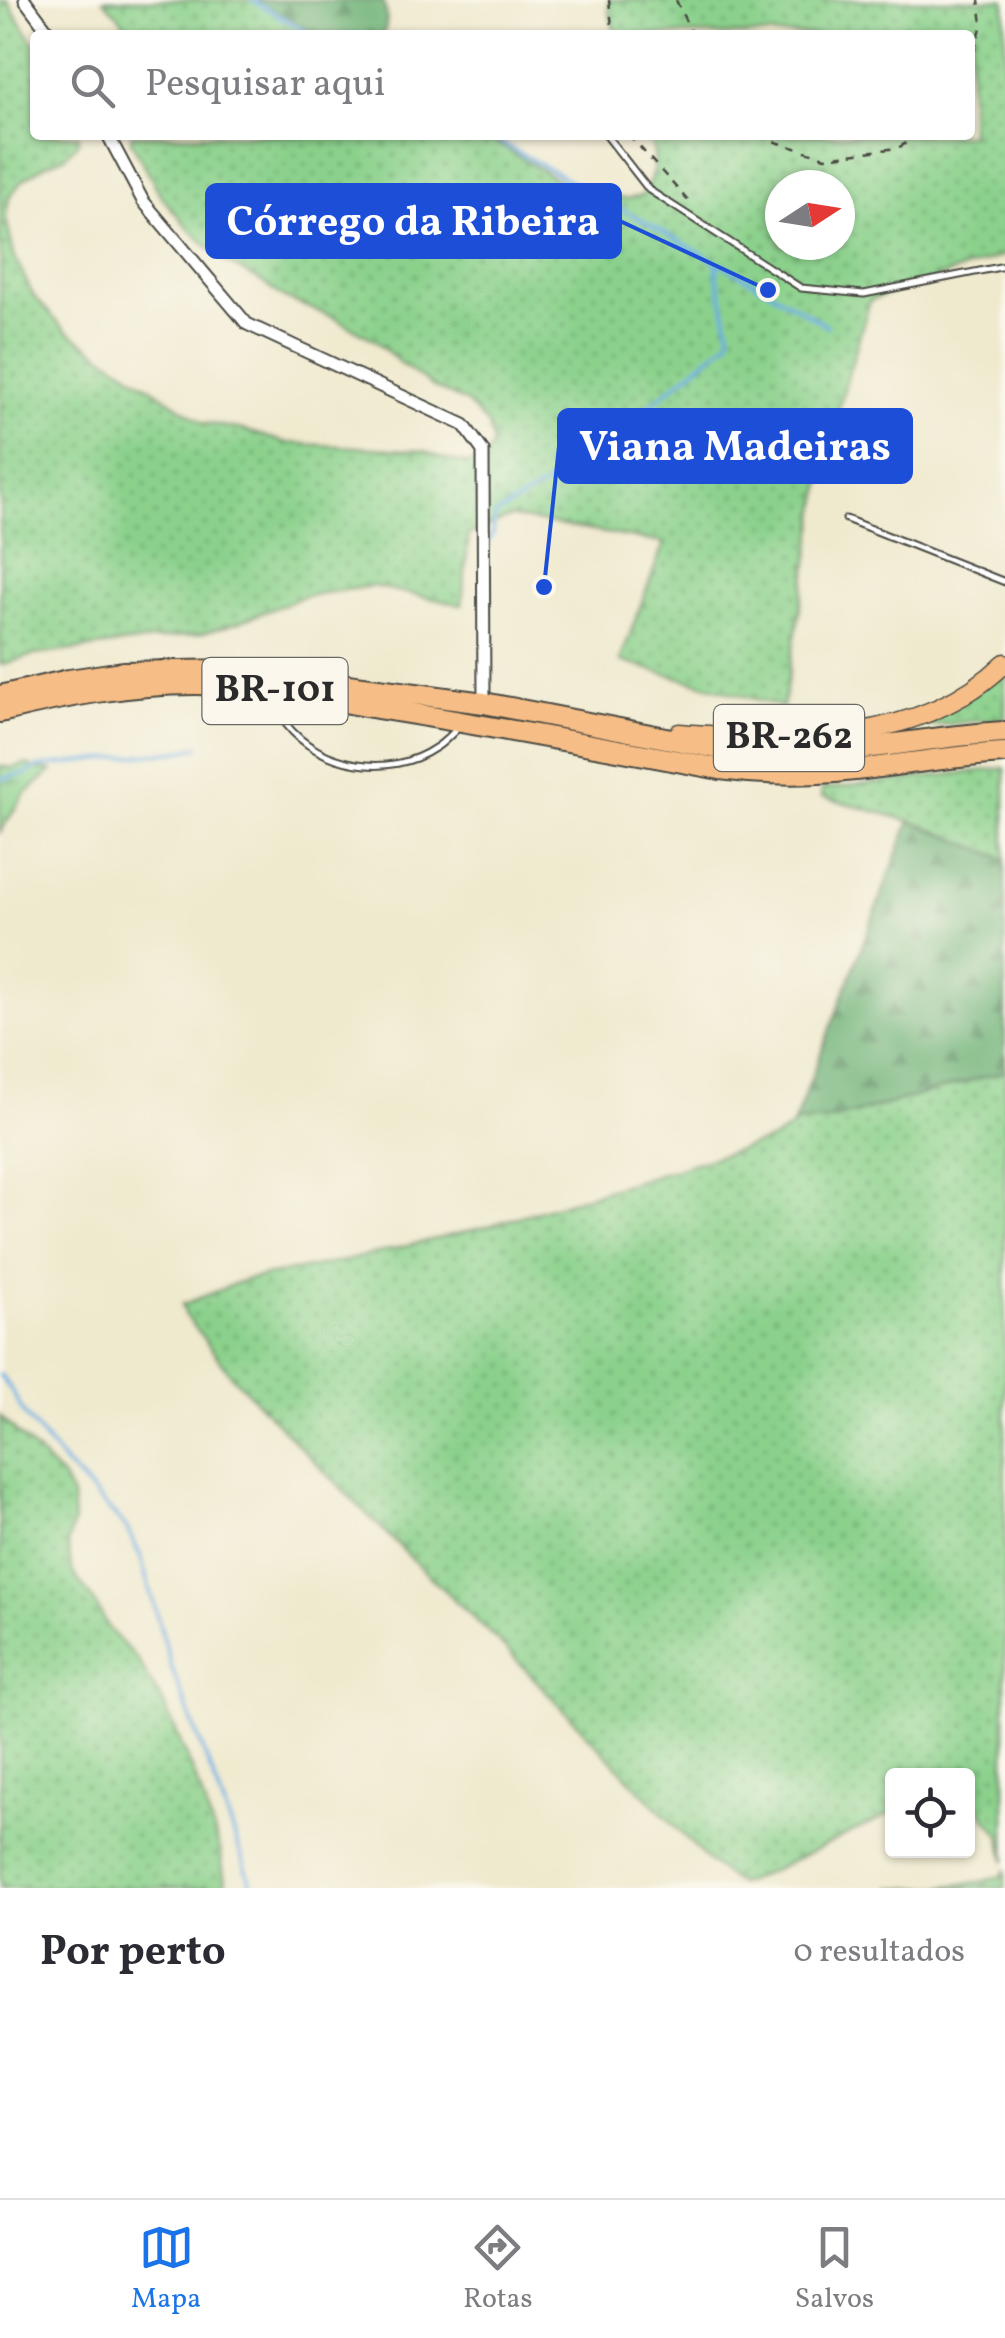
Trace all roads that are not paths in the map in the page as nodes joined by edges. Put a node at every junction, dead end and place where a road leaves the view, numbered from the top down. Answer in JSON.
{"nodes":[{"id":1,"x":25,"y":0,"type":"edge"},
{"id":2,"x":47,"y":30,"type":"edge"},
{"id":3,"x":111,"y":140,"type":"edge"},
{"id":4,"x":610,"y":140,"type":"edge"},
{"id":5,"x":1005,"y":266,"type":"edge"},
{"id":6,"x":846,"y":519,"type":"dead end"},
{"id":7,"x":1005,"y":582,"type":"edge"},
{"id":8,"x":1005,"y":663,"type":"edge"},
{"id":9,"x":266,"y":689,"type":"junction"},
{"id":10,"x":0,"y":696,"type":"edge"},
{"id":11,"x":484,"y":703,"type":"junction"},
{"id":12,"x":0,"y":712,"type":"edge"},
{"id":13,"x":555,"y":717,"type":"junction"},
{"id":14,"x":464,"y":722,"type":"junction"},
{"id":15,"x":1005,"y":732,"type":"edge"},
{"id":16,"x":1005,"y":753,"type":"edge"}],
"edges":[{"from":1,"to":2,"type":"street"},
{"from":3,"to":11,"type":"street"},
{"from":4,"to":5,"type":"lane"},
{"from":6,"to":7,"type":"lane"},
{"from":8,"to":13,"type":"highway","number":"BR-262"},
{"from":9,"to":12,"type":"highway","number":"BR-101"},
{"from":9,"to":14,"type":"highway","number":"BR-101"},
{"from":9,"to":14,"type":"lane"},
{"from":10,"to":11,"type":"highway","number":"BR-101"},
{"from":11,"to":13,"type":"highway","number":"BR-101"},
{"from":13,"to":15,"type":"highway","number":"BR-101"},
{"from":14,"to":16,"type":"highway","number":"BR-101"}]}
